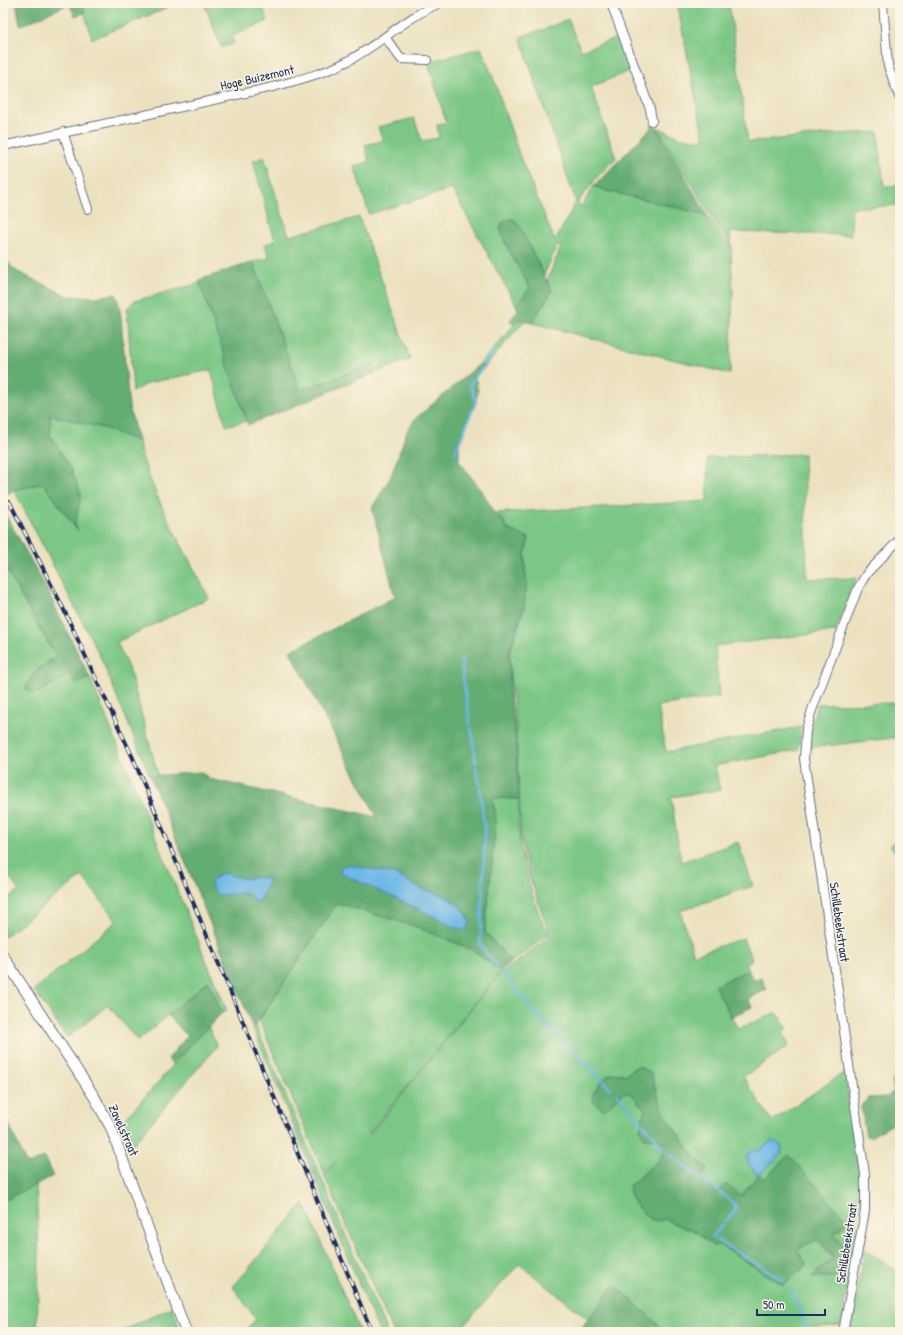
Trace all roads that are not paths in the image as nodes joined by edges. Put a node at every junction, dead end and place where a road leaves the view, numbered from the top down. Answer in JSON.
{"nodes":[{"id":1,"x":440,"y":3,"type":"edge"},
{"id":2,"x":612,"y":3,"type":"edge"},
{"id":3,"x":883,"y":3,"type":"edge"},
{"id":4,"x":384,"y":37,"type":"junction"},
{"id":5,"x":427,"y":60,"type":"dead end"},
{"id":6,"x":900,"y":99,"type":"edge"},
{"id":7,"x":652,"y":121,"type":"dead end"},
{"id":8,"x":63,"y":132,"type":"junction"},
{"id":9,"x":3,"y":146,"type":"edge"},
{"id":10,"x":88,"y":209,"type":"dead end"},
{"id":11,"x":900,"y":539,"type":"edge"},
{"id":12,"x":3,"y":956,"type":"edge"},
{"id":13,"x":186,"y":1332,"type":"edge"},
{"id":14,"x":843,"y":1332,"type":"edge"}],
"edges":[{"from":1,"to":4,"type":"street","name":"Hoge Buizemont"},
{"from":2,"to":7,"type":"street"},
{"from":3,"to":6,"type":"street"},
{"from":4,"to":5,"type":"street"},
{"from":4,"to":8,"type":"street","name":"Hoge Buizemont"},
{"from":8,"to":9,"type":"street","name":"Hoge Buizemont"},
{"from":8,"to":10,"type":"street"},
{"from":11,"to":14,"type":"street","name":"Schillebeekstraat"},
{"from":12,"to":13,"type":"street","name":"Zavelstraat"}]}
